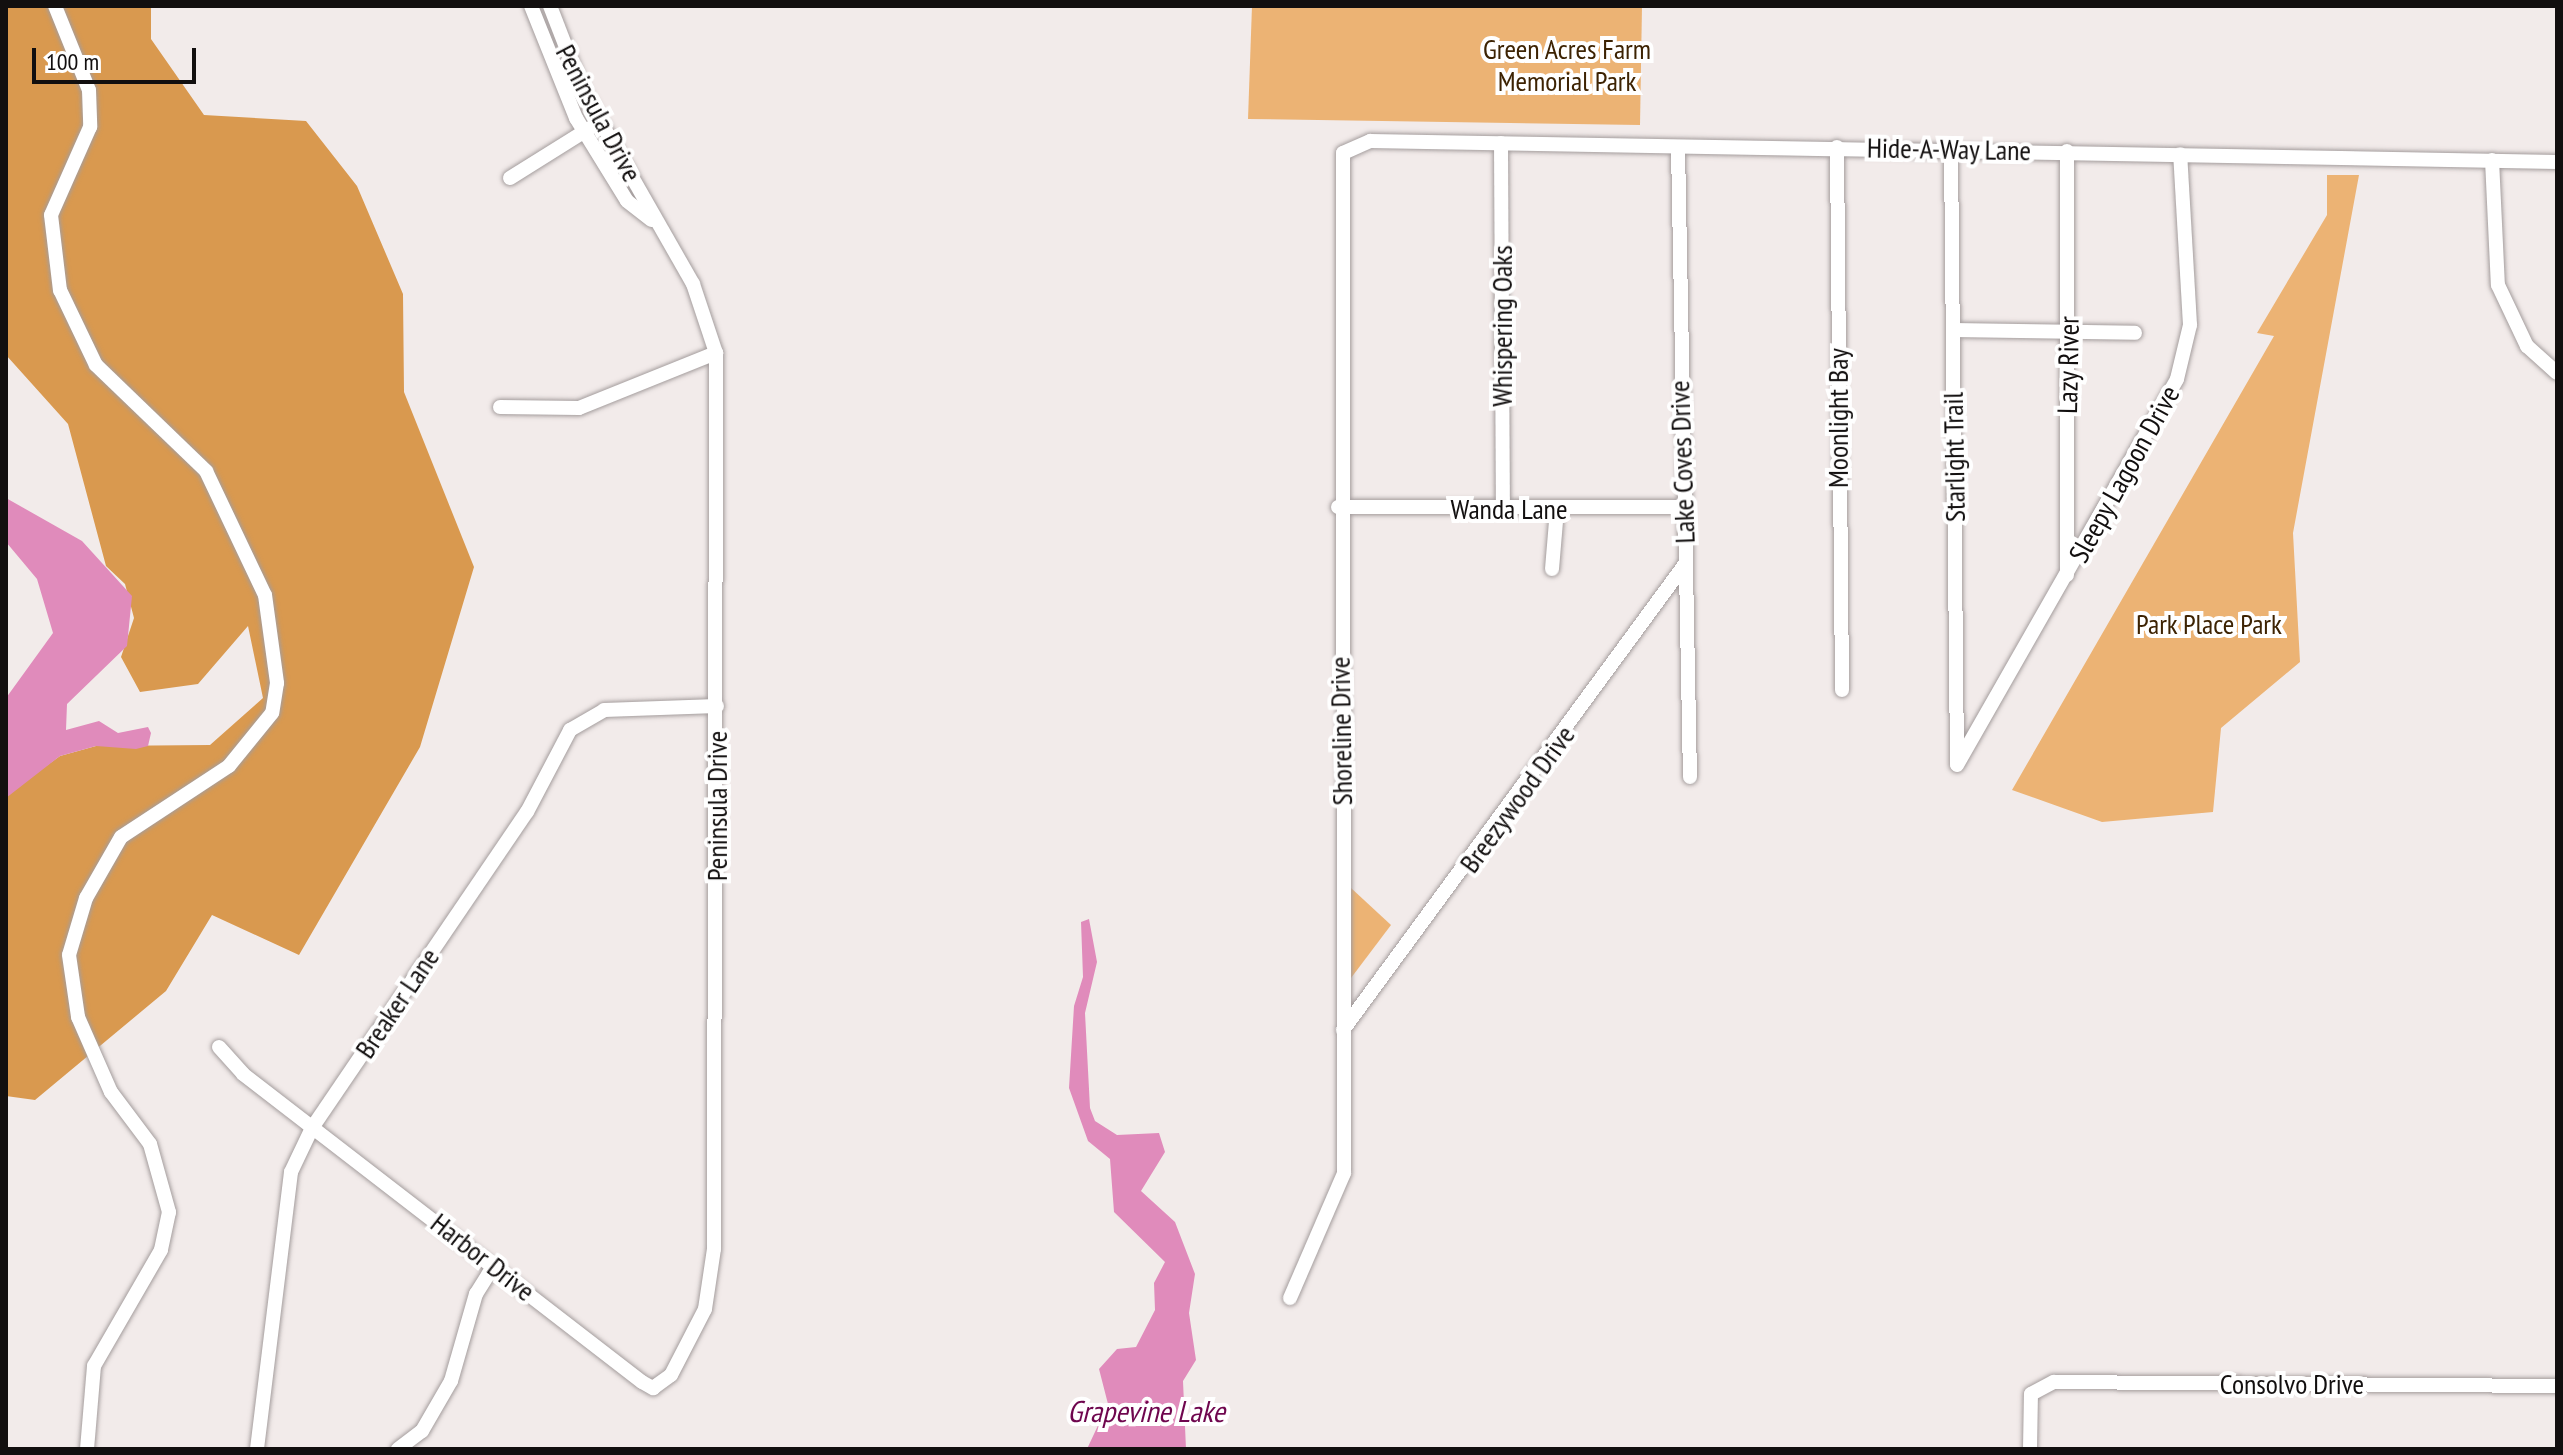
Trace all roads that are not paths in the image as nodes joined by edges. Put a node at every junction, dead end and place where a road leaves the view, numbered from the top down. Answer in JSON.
{"nodes":[{"id":1,"x":55,"y":6,"type":"edge"},
{"id":2,"x":531,"y":6,"type":"edge"},
{"id":3,"x":550,"y":6,"type":"edge"},
{"id":4,"x":599,"y":120,"type":"junction"},
{"id":5,"x":585,"y":132,"type":"junction"},
{"id":6,"x":1501,"y":143,"type":"junction"},
{"id":7,"x":1678,"y":147,"type":"junction"},
{"id":8,"x":1837,"y":147,"type":"junction"},
{"id":9,"x":1951,"y":149,"type":"junction"},
{"id":10,"x":2067,"y":151,"type":"junction"},
{"id":11,"x":1343,"y":153,"type":"joint"},
{"id":12,"x":2180,"y":154,"type":"junction"},
{"id":13,"x":2492,"y":160,"type":"junction"},
{"id":14,"x":2557,"y":162,"type":"edge"},
{"id":15,"x":510,"y":178,"type":"dead end"},
{"id":16,"x":651,"y":220,"type":"junction"},
{"id":17,"x":1953,"y":330,"type":"junction"},
{"id":18,"x":2135,"y":333,"type":"dead end"},
{"id":19,"x":2068,"y":335,"type":"junction"},
{"id":20,"x":716,"y":353,"type":"junction"},
{"id":21,"x":2557,"y":373,"type":"edge"},
{"id":22,"x":500,"y":407,"type":"dead end"},
{"id":23,"x":1338,"y":507,"type":"junction"},
{"id":24,"x":1680,"y":507,"type":"junction"},
{"id":25,"x":1503,"y":509,"type":"junction"},
{"id":26,"x":1557,"y":509,"type":"junction"},
{"id":27,"x":1685,"y":564,"type":"junction"},
{"id":28,"x":1552,"y":569,"type":"dead end"},
{"id":29,"x":2067,"y":579,"type":"junction"},
{"id":30,"x":1842,"y":690,"type":"dead end"},
{"id":31,"x":717,"y":706,"type":"junction"},
{"id":32,"x":1957,"y":765,"type":"joint"},
{"id":33,"x":1690,"y":777,"type":"dead end"},
{"id":34,"x":1343,"y":1030,"type":"junction"},
{"id":35,"x":219,"y":1047,"type":"dead end"},
{"id":36,"x":312,"y":1128,"type":"junction"},
{"id":37,"x":494,"y":1265,"type":"junction"},
{"id":38,"x":1290,"y":1298,"type":"dead end"},
{"id":39,"x":2557,"y":1386,"type":"edge"},
{"id":40,"x":653,"y":1388,"type":"joint"},
{"id":41,"x":87,"y":1449,"type":"edge"},
{"id":42,"x":257,"y":1449,"type":"edge"},
{"id":43,"x":398,"y":1449,"type":"edge"},
{"id":44,"x":2030,"y":1449,"type":"edge"}],
"edges":[{"from":1,"to":41,"type":"street"},
{"from":2,"to":5,"type":"street","name":"Peninsula Drive"},
{"from":3,"to":4,"type":"street","name":"Peninsula Drive"},
{"from":4,"to":5,"type":"street"},
{"from":4,"to":16,"type":"street","name":"Peninsula Drive"},
{"from":5,"to":15,"type":"street"},
{"from":5,"to":16,"type":"street","name":"Peninsula Drive"},
{"from":6,"to":7,"type":"street","name":"Hide-A-Way Lane"},
{"from":6,"to":11,"type":"street","name":"Hide-A-Way Lane"},
{"from":6,"to":25,"type":"street","name":"Whispering Oaks"},
{"from":7,"to":8,"type":"street","name":"Hide-A-Way Lane"},
{"from":7,"to":24,"type":"street","name":"Lake Coves Drive"},
{"from":8,"to":9,"type":"street","name":"Hide-A-Way Lane"},
{"from":8,"to":30,"type":"street","name":"Moonlight Bay"},
{"from":9,"to":10,"type":"street","name":"Hide-A-Way Lane"},
{"from":9,"to":17,"type":"street","name":"Starlight Trail"},
{"from":10,"to":12,"type":"street","name":"Hide-A-Way Lane"},
{"from":10,"to":19,"type":"street","name":"Lazy River"},
{"from":11,"to":23,"type":"street","name":"Shoreline Drive"},
{"from":12,"to":13,"type":"street","name":"Hide-A-Way Lane"},
{"from":12,"to":29,"type":"street","name":"Sleepy Lagoon Drive"},
{"from":13,"to":14,"type":"street","name":"Hide-A-Way Lane"},
{"from":13,"to":21,"type":"street"},
{"from":16,"to":20,"type":"street","name":"Peninsula Drive"},
{"from":17,"to":19,"type":"street"},
{"from":17,"to":32,"type":"street","name":"Starlight Trail"},
{"from":18,"to":19,"type":"street"},
{"from":19,"to":29,"type":"street","name":"Lazy River"},
{"from":20,"to":22,"type":"street"},
{"from":20,"to":31,"type":"street","name":"Peninsula Drive"},
{"from":23,"to":25,"type":"street","name":"Wanda Lane"},
{"from":23,"to":34,"type":"street","name":"Shoreline Drive"},
{"from":24,"to":26,"type":"street","name":"Wanda Lane"},
{"from":24,"to":27,"type":"street","name":"Lake Coves Drive"},
{"from":25,"to":26,"type":"street","name":"Wanda Lane"},
{"from":26,"to":28,"type":"street"},
{"from":27,"to":33,"type":"street","name":"Lake Coves Drive"},
{"from":27,"to":34,"type":"street","name":"Breezywood Drive"},
{"from":29,"to":32,"type":"street","name":"Sleepy Lagoon Drive"},
{"from":31,"to":36,"type":"street","name":"Breaker Lane"},
{"from":31,"to":40,"type":"street","name":"Peninsula Drive"},
{"from":34,"to":38,"type":"street","name":"Shoreline Drive"},
{"from":35,"to":36,"type":"street","name":"Harbor Drive"},
{"from":36,"to":37,"type":"street","name":"Harbor Drive"},
{"from":36,"to":42,"type":"street","name":"Breaker Lane"},
{"from":37,"to":40,"type":"street","name":"Harbor Drive"},
{"from":37,"to":43,"type":"street"},
{"from":39,"to":44,"type":"street","name":"Consolvo Drive"}]}
